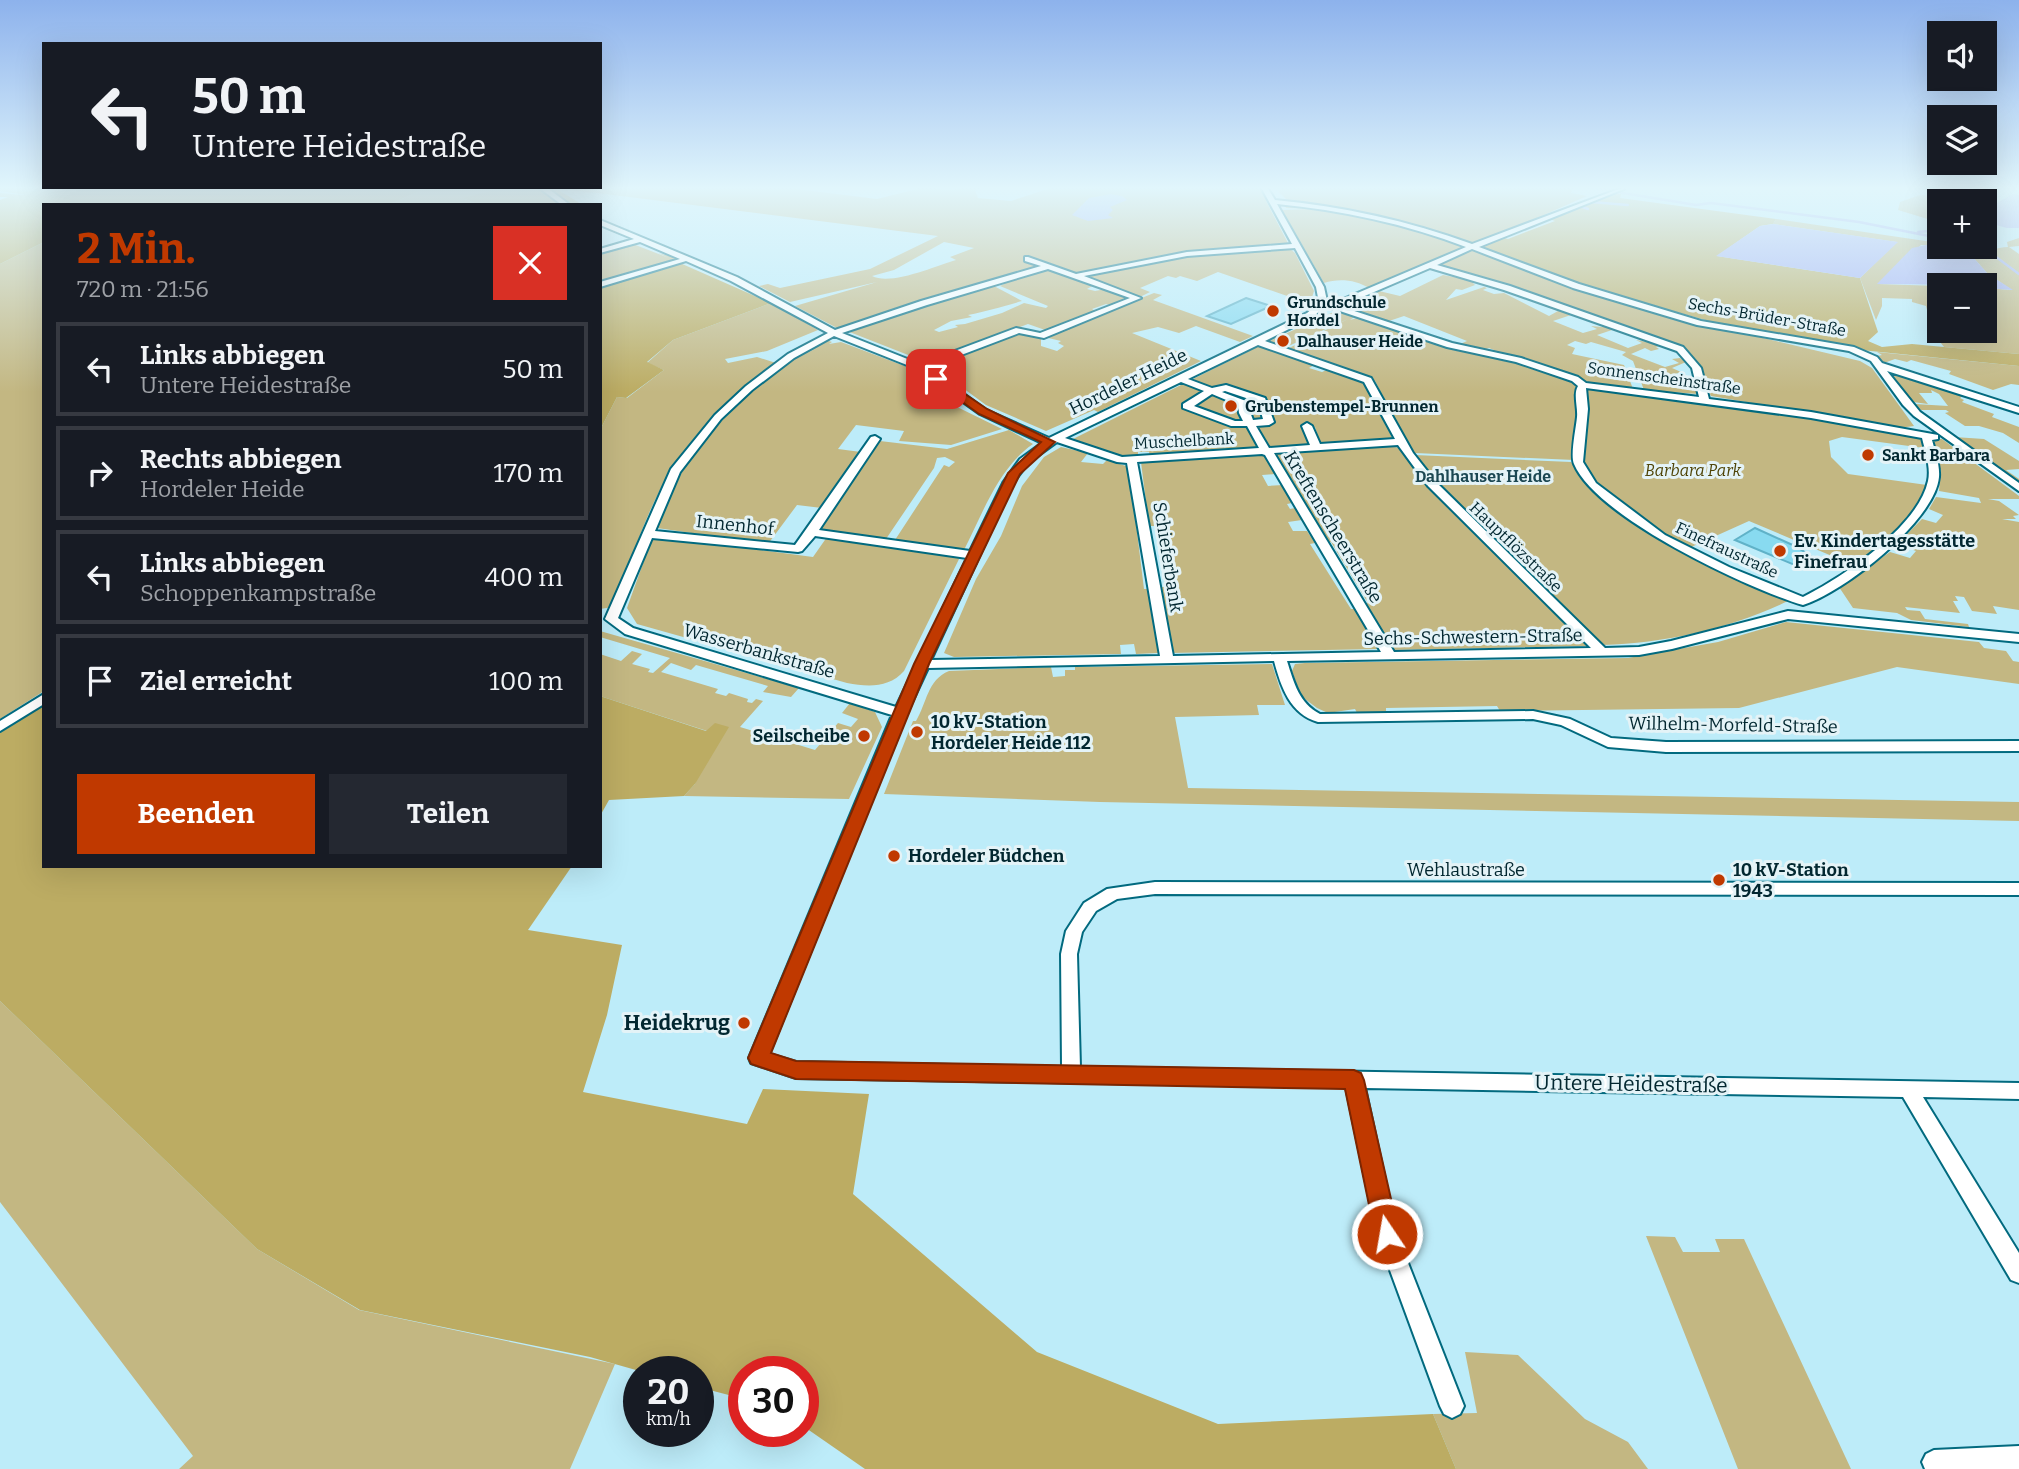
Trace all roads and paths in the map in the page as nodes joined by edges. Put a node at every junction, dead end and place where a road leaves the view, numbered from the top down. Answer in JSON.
{"nodes":[{"id":1,"x":677,"y":256,"type":"edge"},
{"id":2,"x":1179,"y":256,"type":"edge"},
{"id":3,"x":1302,"y":256,"type":"edge"},
{"id":4,"x":1452,"y":256,"type":"edge"},
{"id":5,"x":1495,"y":256,"type":"edge"},
{"id":6,"x":686,"y":259,"type":"junction"},
{"id":7,"x":1028,"y":259,"type":"dead end"},
{"id":8,"x":1430,"y":265,"type":"junction"},
{"id":9,"x":1049,"y":266,"type":"junction"},
{"id":10,"x":1075,"y":276,"type":"junction"},
{"id":11,"x":602,"y":284,"type":"edge"},
{"id":12,"x":1323,"y":304,"type":"junction"},
{"id":13,"x":834,"y":333,"type":"junction"},
{"id":14,"x":1255,"y":341,"type":"junction"},
{"id":15,"x":1878,"y":365,"type":"junction"},
{"id":16,"x":920,"y":367,"type":"junction"},
{"id":17,"x":1178,"y":378,"type":"junction"},
{"id":18,"x":1583,"y":384,"type":"junction"},
{"id":19,"x":1211,"y":391,"type":"junction"},
{"id":20,"x":1247,"y":395,"type":"junction"},
{"id":21,"x":1232,"y":399,"type":"junction"},
{"id":22,"x":1704,"y":399,"type":"junction"},
{"id":23,"x":1186,"y":405,"type":"junction"},
{"id":24,"x":1213,"y":406,"type":"junction"},
{"id":25,"x":2017,"y":408,"type":"edge"},
{"id":26,"x":1230,"y":412,"type":"junction"},
{"id":27,"x":1247,"y":418,"type":"junction"},
{"id":28,"x":1220,"y":419,"type":"junction"},
{"id":29,"x":1307,"y":426,"type":"dead end"},
{"id":30,"x":1926,"y":436,"type":"junction"},
{"id":31,"x":1946,"y":437,"type":"junction"},
{"id":32,"x":875,"y":439,"type":"dead end"},
{"id":33,"x":1053,"y":440,"type":"junction"},
{"id":34,"x":1402,"y":442,"type":"junction"},
{"id":35,"x":1317,"y":449,"type":"junction"},
{"id":36,"x":1267,"y":452,"type":"junction"},
{"id":37,"x":1132,"y":460,"type":"junction"},
{"id":38,"x":2019,"y":488,"type":"edge"},
{"id":39,"x":812,"y":532,"type":"junction"},
{"id":40,"x":646,"y":534,"type":"junction"},
{"id":41,"x":974,"y":555,"type":"junction"},
{"id":42,"x":1802,"y":601,"type":"junction"},
{"id":43,"x":1808,"y":615,"type":"junction"},
{"id":44,"x":2019,"y":638,"type":"edge"},
{"id":45,"x":1603,"y":653,"type":"junction"},
{"id":46,"x":1390,"y":656,"type":"junction"},
{"id":47,"x":1280,"y":658,"type":"junction"},
{"id":48,"x":1167,"y":660,"type":"junction"},
{"id":49,"x":922,"y":664,"type":"junction"},
{"id":50,"x":42,"y":699,"type":"edge"},
{"id":51,"x":900,"y":713,"type":"junction"},
{"id":52,"x":0,"y":727,"type":"edge"},
{"id":53,"x":2019,"y":746,"type":"edge"},
{"id":54,"x":2019,"y":889,"type":"edge"},
{"id":55,"x":758,"y":1058,"type":"joint"},
{"id":56,"x":1071,"y":1074,"type":"junction"},
{"id":57,"x":1354,"y":1080,"type":"junction"},
{"id":58,"x":1908,"y":1089,"type":"junction"},
{"id":59,"x":2019,"y":1091,"type":"edge"},
{"id":60,"x":2019,"y":1273,"type":"edge"},
{"id":61,"x":1452,"y":1406,"type":"dead end"},
{"id":62,"x":2019,"y":1458,"type":"edge"},
{"id":63,"x":1934,"y":1462,"type":"dead end"}],
"edges":[{"from":1,"to":6,"type":"street","name":"Muschelbank"},
{"from":2,"to":10,"type":"street"},
{"from":3,"to":12,"type":"street"},
{"from":4,"to":8,"type":"street","name":"Hordeler Heide"},
{"from":5,"to":15,"type":"street","name":"Sechs-Brüder-Straße"},
{"from":6,"to":11,"type":"street"},
{"from":6,"to":13,"type":"street","name":"Muschelbank"},
{"from":7,"to":9,"type":"street"},
{"from":8,"to":12,"type":"street","name":"Hordeler Heide"},
{"from":8,"to":22,"type":"street"},
{"from":9,"to":10,"type":"street"},
{"from":9,"to":13,"type":"street"},
{"from":10,"to":16,"type":"street"},
{"from":12,"to":14,"type":"street","name":"Hordeler Heide"},
{"from":12,"to":18,"type":"street","name":"Sonnenscheinstraße"},
{"from":13,"to":16,"type":"street","name":"Muschelbank"},
{"from":13,"to":40,"type":"street"},
{"from":14,"to":17,"type":"street","name":"Hordeler Heide"},
{"from":14,"to":34,"type":"street","name":"Hauptflözstraße"},
{"from":15,"to":25,"type":"street"},
{"from":15,"to":31,"type":"street"},
{"from":16,"to":33,"type":"street","name":"Muschelbank"},
{"from":17,"to":19,"type":"street"},
{"from":17,"to":33,"type":"street","name":"Hordeler Heide"},
{"from":18,"to":22,"type":"street","name":"Sonnenscheinstraße"},
{"from":18,"to":42,"type":"street","name":"Finefraustraße"},
{"from":19,"to":20,"type":"street"},
{"from":19,"to":21,"type":"street"},
{"from":19,"to":23,"type":"street"},
{"from":20,"to":21,"type":"street"},
{"from":20,"to":27,"type":"street"},
{"from":21,"to":24,"type":"street"},
{"from":21,"to":27,"type":"street","name":"Kreftenscheerstraße"},
{"from":22,"to":30,"type":"street","name":"Sonnenscheinstraße"},
{"from":23,"to":24,"type":"street"},
{"from":23,"to":28,"type":"street"},
{"from":24,"to":26,"type":"street"},
{"from":26,"to":27,"type":"street"},
{"from":26,"to":28,"type":"street"},
{"from":27,"to":28,"type":"street"},
{"from":27,"to":36,"type":"street","name":"Kreftenscheerstraße"},
{"from":29,"to":35,"type":"street"},
{"from":30,"to":31,"type":"street","name":"Sonnenscheinstraße"},
{"from":30,"to":42,"type":"street"},
{"from":31,"to":38,"type":"street"},
{"from":32,"to":39,"type":"street","name":"Innenhof"},
{"from":33,"to":37,"type":"street","name":"Muschelbank"},
{"from":33,"to":41,"type":"street","name":"Hordeler Heide"},
{"from":34,"to":35,"type":"street","name":"Muschelbank"},
{"from":34,"to":45,"type":"street","name":"Hauptflözstraße"},
{"from":35,"to":36,"type":"street","name":"Muschelbank"},
{"from":36,"to":37,"type":"street","name":"Muschelbank"},
{"from":36,"to":46,"type":"street","name":"Kreftenscheerstraße"},
{"from":37,"to":48,"type":"street","name":"Schieferbank"},
{"from":39,"to":40,"type":"street","name":"Innenhof"},
{"from":39,"to":41,"type":"street"},
{"from":40,"to":51,"type":"street","name":"Wasserbankstraße"},
{"from":41,"to":49,"type":"street","name":"Hordeler Heide"},
{"from":42,"to":43,"type":"street"},
{"from":43,"to":44,"type":"street","name":"Sechs-Schwestern-Straße"},
{"from":43,"to":45,"type":"street","name":"Sechs-Schwestern-Straße"},
{"from":45,"to":46,"type":"street","name":"Sechs-Schwestern-Straße"},
{"from":46,"to":47,"type":"street","name":"Sechs-Schwestern-Straße"},
{"from":47,"to":48,"type":"street","name":"Sechs-Schwestern-Straße"},
{"from":47,"to":53,"type":"street","name":"Wilhelm-Morfeld-Straße"},
{"from":48,"to":49,"type":"street","name":"Sechs-Schwestern-Straße"},
{"from":49,"to":51,"type":"street","name":"Hordeler Heide"},
{"from":50,"to":52,"type":"street"},
{"from":51,"to":55,"type":"street","name":"Hordeler Heide"},
{"from":54,"to":56,"type":"street","name":"Wehlaustraße"},
{"from":55,"to":56,"type":"street","name":"Untere Heidestraße"},
{"from":56,"to":57,"type":"street","name":"Untere Heidestraße"},
{"from":57,"to":58,"type":"street","name":"Untere Heidestraße"},
{"from":57,"to":61,"type":"street"},
{"from":58,"to":59,"type":"street","name":"Untere Heidestraße"},
{"from":58,"to":60,"type":"street"},
{"from":62,"to":63,"type":"street"}]}
